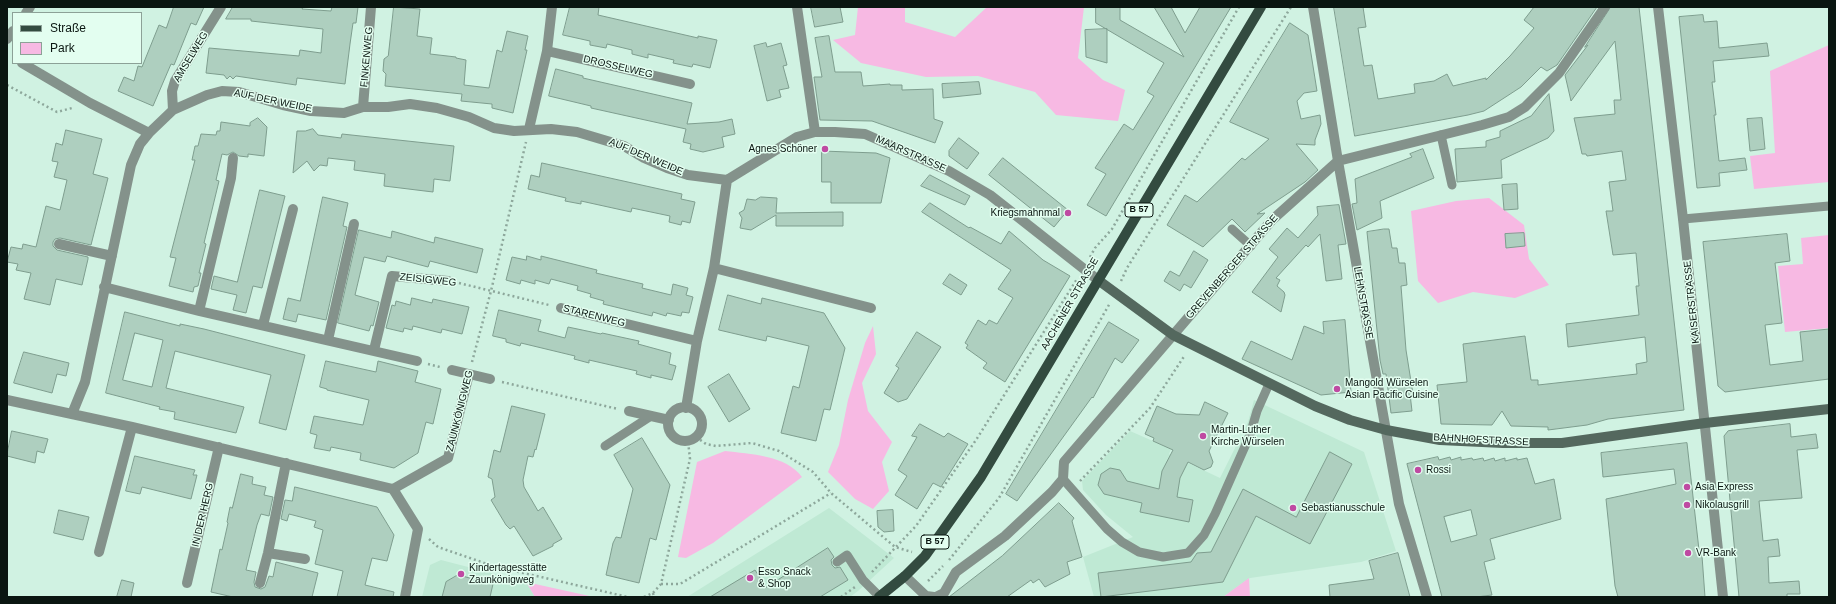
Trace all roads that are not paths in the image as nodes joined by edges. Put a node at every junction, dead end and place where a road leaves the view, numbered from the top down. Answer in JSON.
{"nodes":[{"id":1,"x":221,"y":7,"type":"edge"},
{"id":2,"x":372,"y":7,"type":"edge"},
{"id":3,"x":552,"y":7,"type":"edge"},
{"id":4,"x":797,"y":7,"type":"edge"},
{"id":5,"x":1261,"y":7,"type":"edge"},
{"id":6,"x":1313,"y":7,"type":"edge"},
{"id":7,"x":1605,"y":7,"type":"edge"},
{"id":8,"x":1658,"y":7,"type":"edge"},
{"id":9,"x":547,"y":51,"type":"junction"},
{"id":10,"x":22,"y":64,"type":"edge"},
{"id":11,"x":690,"y":84,"type":"dead end"},
{"id":12,"x":363,"y":107,"type":"junction"},
{"id":13,"x":173,"y":110,"type":"junction"},
{"id":14,"x":529,"y":130,"type":"junction"},
{"id":15,"x":815,"y":132,"type":"junction"},
{"id":16,"x":149,"y":133,"type":"junction"},
{"id":17,"x":1441,"y":135,"type":"junction"},
{"id":18,"x":233,"y":158,"type":"dead end"},
{"id":19,"x":1338,"y":161,"type":"junction"},
{"id":20,"x":727,"y":180,"type":"junction"},
{"id":21,"x":1452,"y":185,"type":"dead end"},
{"id":22,"x":1829,"y":206,"type":"edge"},
{"id":23,"x":293,"y":209,"type":"dead end"},
{"id":24,"x":1683,"y":219,"type":"junction"},
{"id":25,"x":354,"y":224,"type":"dead end"},
{"id":26,"x":1232,"y":229,"type":"dead end"},
{"id":27,"x":59,"y":244,"type":"dead end"},
{"id":28,"x":1250,"y":246,"type":"junction"},
{"id":29,"x":112,"y":256,"type":"junction"},
{"id":30,"x":714,"y":268,"type":"junction"},
{"id":31,"x":1098,"y":280,"type":"junction"},
{"id":32,"x":448,"y":281,"type":"road end"},
{"id":33,"x":104,"y":288,"type":"junction"},
{"id":34,"x":561,"y":308,"type":"road end"},
{"id":35,"x":871,"y":308,"type":"dead end"},
{"id":36,"x":199,"y":311,"type":"junction"},
{"id":37,"x":263,"y":325,"type":"junction"},
{"id":38,"x":1173,"y":335,"type":"junction"},
{"id":39,"x":328,"y":340,"type":"junction"},
{"id":40,"x":697,"y":342,"type":"junction"},
{"id":41,"x":374,"y":350,"type":"junction"},
{"id":42,"x":417,"y":361,"type":"road end"},
{"id":43,"x":452,"y":370,"type":"road end"},
{"id":44,"x":469,"y":374,"type":"junction"},
{"id":45,"x":490,"y":379,"type":"road end"},
{"id":46,"x":1268,"y":384,"type":"junction"},
{"id":47,"x":7,"y":400,"type":"edge"},
{"id":48,"x":686,"y":408,"type":"junction"},
{"id":49,"x":1829,"y":409,"type":"edge"},
{"id":50,"x":630,"y":411,"type":"road end"},
{"id":51,"x":72,"y":414,"type":"junction"},
{"id":52,"x":651,"y":416,"type":"junction"},
{"id":53,"x":669,"y":420,"type":"junction"},
{"id":54,"x":1705,"y":423,"type":"junction"},
{"id":55,"x":132,"y":426,"type":"junction"},
{"id":56,"x":1386,"y":430,"type":"junction"},
{"id":57,"x":605,"y":446,"type":"dead end"},
{"id":58,"x":219,"y":447,"type":"junction"},
{"id":59,"x":286,"y":463,"type":"junction"},
{"id":60,"x":1064,"y":479,"type":"junction"},
{"id":61,"x":393,"y":489,"type":"junction"},
{"id":62,"x":99,"y":552,"type":"dead end"},
{"id":63,"x":268,"y":553,"type":"junction"},
{"id":64,"x":305,"y":559,"type":"dead end"},
{"id":65,"x":837,"y":562,"type":"dead end"},
{"id":66,"x":905,"y":576,"type":"junction"},
{"id":67,"x":187,"y":583,"type":"dead end"},
{"id":68,"x":260,"y":583,"type":"dead end"},
{"id":69,"x":405,"y":597,"type":"edge"},
{"id":70,"x":880,"y":597,"type":"edge"},
{"id":71,"x":935,"y":597,"type":"edge"},
{"id":72,"x":1426,"y":597,"type":"edge"},
{"id":73,"x":1723,"y":597,"type":"edge"}],
"edges":[{"from":1,"to":13,"type":"street","name":"AMSELWEG"},
{"from":2,"to":12,"type":"street","name":"FINKENWEG"},
{"from":3,"to":9,"type":"street"},
{"from":4,"to":15,"type":"street"},
{"from":5,"to":31,"type":"main road","name":"AACHENER STRASSE","number":"B 57"},
{"from":6,"to":19,"type":"street","name":"LEHNSTRASSE"},
{"from":7,"to":17,"type":"street","name":"GREVENBERGER STRASSE"},
{"from":8,"to":24,"type":"street","name":"KAISERSTRASSE"},
{"from":9,"to":11,"type":"street","name":"DROSSELWEG"},
{"from":9,"to":14,"type":"street"},
{"from":10,"to":16,"type":"street"},
{"from":12,"to":13,"type":"street","name":"AUF DER WEIDE"},
{"from":12,"to":14,"type":"street","name":"AUF DER WEIDE"},
{"from":13,"to":16,"type":"street","name":"AUF DER WEIDE"},
{"from":14,"to":20,"type":"street","name":"AUF DER WEIDE"},
{"from":15,"to":20,"type":"street"},
{"from":15,"to":31,"type":"street","name":"MAARSTRASSE"},
{"from":16,"to":29,"type":"street","name":"AUF DER WEIDE"},
{"from":17,"to":19,"type":"street","name":"GREVENBERGER STRASSE"},
{"from":17,"to":21,"type":"lane"},
{"from":18,"to":36,"type":"street"},
{"from":19,"to":28,"type":"street","name":"GREVENBERGER STRASSE"},
{"from":19,"to":56,"type":"street","name":"LEHNSTRASSE"},
{"from":20,"to":30,"type":"street"},
{"from":22,"to":24,"type":"lane"},
{"from":23,"to":37,"type":"street"},
{"from":24,"to":54,"type":"street","name":"KAISERSTRASSE"},
{"from":25,"to":39,"type":"street"},
{"from":26,"to":28,"type":"lane"},
{"from":27,"to":29,"type":"street"},
{"from":28,"to":38,"type":"street","name":"GREVENBERGER STRASSE"},
{"from":29,"to":33,"type":"street","name":"AUF DER WEIDE"},
{"from":30,"to":35,"type":"street"},
{"from":30,"to":40,"type":"street"},
{"from":31,"to":38,"type":"street","name":"BAHNHOFSTRASSE"},
{"from":31,"to":66,"type":"main road","name":"AACHENER STRASSE","number":"B 57"},
{"from":32,"to":41,"type":"street","name":"ZEISIGWEG"},
{"from":33,"to":36,"type":"street"},
{"from":33,"to":51,"type":"street","name":"AUF DER WEIDE"},
{"from":34,"to":40,"type":"street","name":"STARENWEG"},
{"from":36,"to":37,"type":"street"},
{"from":37,"to":39,"type":"street"},
{"from":38,"to":46,"type":"street","name":"BAHNHOFSTRASSE"},
{"from":38,"to":60,"type":"street","name":"GREVENBERGER STRASSE"},
{"from":39,"to":41,"type":"street"},
{"from":40,"to":48,"type":"street"},
{"from":41,"to":42,"type":"street"},
{"from":43,"to":44,"type":"street"},
{"from":44,"to":45,"type":"street"},
{"from":44,"to":61,"type":"street","name":"ZAUNKÖNIGWEG"},
{"from":46,"to":56,"type":"street","name":"BAHNHOFSTRASSE"},
{"from":46,"to":60,"type":"lane"},
{"from":47,"to":51,"type":"street"},
{"from":48,"to":53,"type":"street"},
{"from":48,"to":53,"type":"street"},
{"from":49,"to":54,"type":"street","name":"BAHNHOFSTRASSE"},
{"from":50,"to":52,"type":"street"},
{"from":51,"to":55,"type":"street"},
{"from":52,"to":53,"type":"street"},
{"from":52,"to":57,"type":"lane"},
{"from":54,"to":56,"type":"street","name":"BAHNHOFSTRASSE"},
{"from":54,"to":73,"type":"street","name":"KAISERSTRASSE"},
{"from":55,"to":58,"type":"street"},
{"from":55,"to":62,"type":"street"},
{"from":56,"to":72,"type":"street","name":"LEHNSTRASSE"},
{"from":58,"to":59,"type":"street"},
{"from":58,"to":67,"type":"street","name":"IN DER HERG"},
{"from":59,"to":61,"type":"street"},
{"from":59,"to":63,"type":"street"},
{"from":60,"to":71,"type":"street"},
{"from":61,"to":69,"type":"street"},
{"from":63,"to":64,"type":"street"},
{"from":63,"to":68,"type":"street"},
{"from":65,"to":70,"type":"lane"},
{"from":66,"to":70,"type":"main road","name":"AACHENER STRASSE","number":"B 57"},
{"from":66,"to":71,"type":"street"}]}
